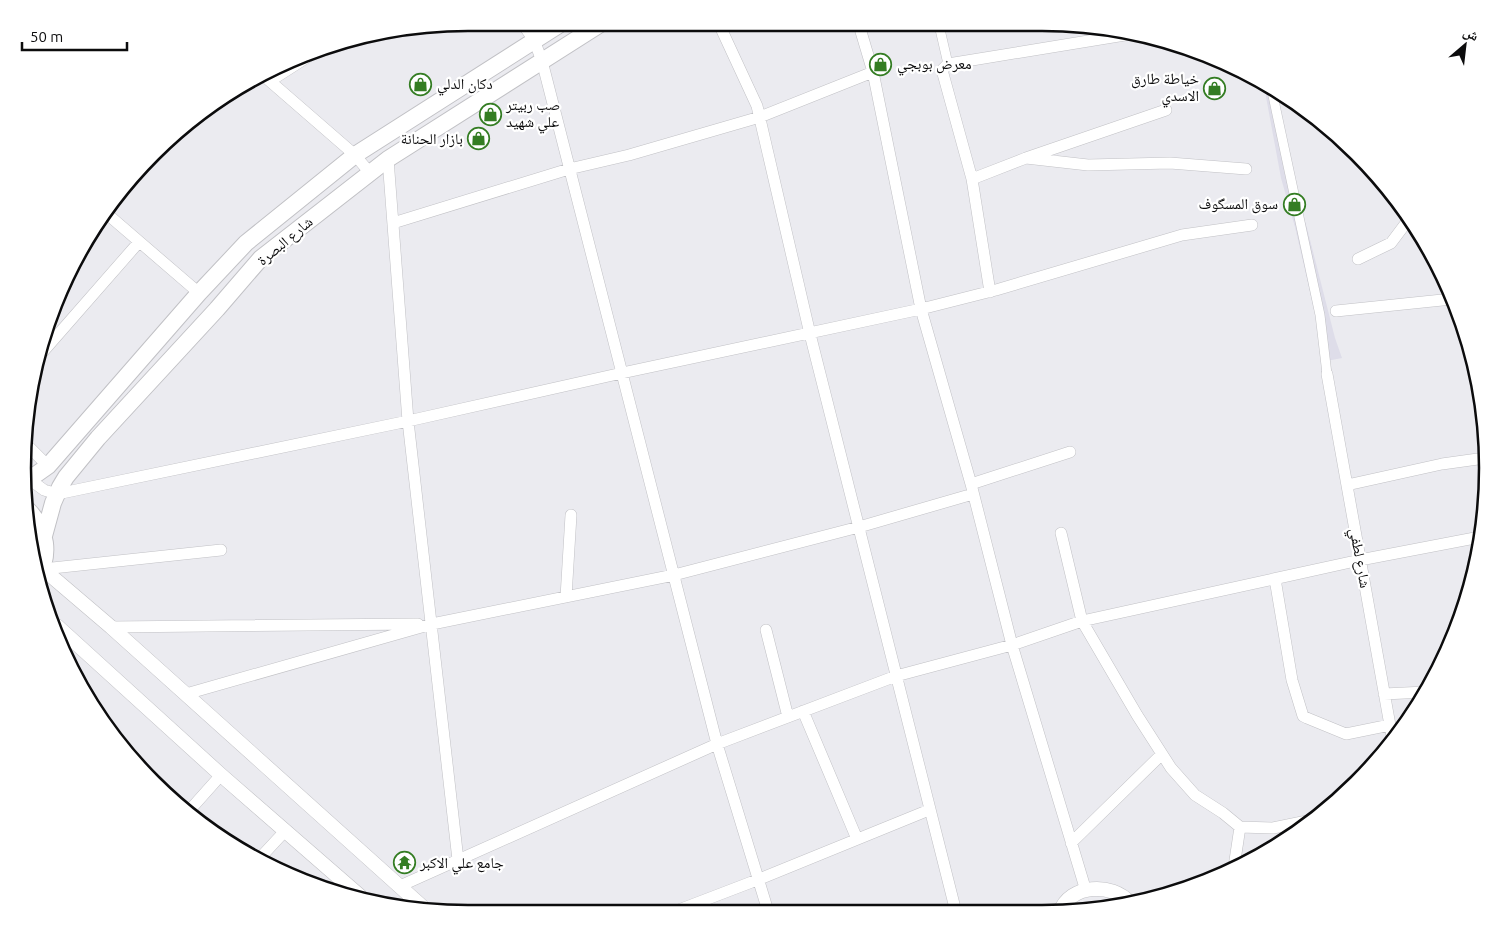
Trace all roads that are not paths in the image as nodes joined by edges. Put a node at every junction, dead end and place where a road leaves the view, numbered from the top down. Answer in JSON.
{"nodes":[{"id":1,"x":528,"y":31,"type":"edge"},
{"id":2,"x":549,"y":31,"type":"edge"},
{"id":3,"x":589,"y":31,"type":"edge"},
{"id":4,"x":722,"y":31,"type":"edge"},
{"id":5,"x":861,"y":31,"type":"edge"},
{"id":6,"x":940,"y":31,"type":"edge"},
{"id":7,"x":1104,"y":36,"type":"edge"},
{"id":8,"x":534,"y":40,"type":"junction"},
{"id":9,"x":542,"y":61,"type":"junction"},
{"id":10,"x":948,"y":64,"type":"junction"},
{"id":11,"x":873,"y":72,"type":"junction"},
{"id":12,"x":268,"y":80,"type":"edge"},
{"id":13,"x":1274,"y":98,"type":"edge"},
{"id":14,"x":1166,"y":110,"type":"dead end"},
{"id":15,"x":760,"y":117,"type":"junction"},
{"id":16,"x":355,"y":155,"type":"junction"},
{"id":17,"x":1026,"y":158,"type":"junction"},
{"id":18,"x":388,"y":159,"type":"junction"},
{"id":19,"x":569,"y":169,"type":"junction"},
{"id":20,"x":1246,"y":169,"type":"dead end"},
{"id":21,"x":370,"y":172,"type":"junction"},
{"id":22,"x":972,"y":179,"type":"junction"},
{"id":23,"x":111,"y":217,"type":"edge"},
{"id":24,"x":393,"y":223,"type":"junction"},
{"id":25,"x":1252,"y":225,"type":"dead end"},
{"id":26,"x":1405,"y":225,"type":"edge"},
{"id":27,"x":139,"y":242,"type":"junction"},
{"id":28,"x":1358,"y":259,"type":"dead end"},
{"id":29,"x":990,"y":292,"type":"junction"},
{"id":30,"x":199,"y":293,"type":"junction"},
{"id":31,"x":1445,"y":300,"type":"edge"},
{"id":32,"x":921,"y":309,"type":"junction"},
{"id":33,"x":1336,"y":312,"type":"dead end"},
{"id":34,"x":810,"y":334,"type":"junction"},
{"id":35,"x":49,"y":345,"type":"edge"},
{"id":36,"x":622,"y":373,"type":"junction"},
{"id":37,"x":1328,"y":374,"type":"joint"},
{"id":38,"x":408,"y":421,"type":"junction"},
{"id":39,"x":32,"y":450,"type":"edge"},
{"id":40,"x":1070,"y":452,"type":"dead end"},
{"id":41,"x":1479,"y":459,"type":"edge"},
{"id":42,"x":48,"y":466,"type":"junction"},
{"id":43,"x":31,"y":478,"type":"edge"},
{"id":44,"x":32,"y":483,"type":"edge"},
{"id":45,"x":1347,"y":485,"type":"junction"},
{"id":46,"x":972,"y":489,"type":"junction"},
{"id":47,"x":57,"y":494,"type":"junction"},
{"id":48,"x":570,"y":515,"type":"dead end"},
{"id":49,"x":34,"y":517,"type":"edge"},
{"id":50,"x":859,"y":527,"type":"junction"},
{"id":51,"x":1062,"y":533,"type":"dead end"},
{"id":52,"x":44,"y":536,"type":"junction"},
{"id":53,"x":1473,"y":538,"type":"edge"},
{"id":54,"x":221,"y":550,"type":"dead end"},
{"id":55,"x":1360,"y":560,"type":"junction"},
{"id":56,"x":42,"y":564,"type":"edge"},
{"id":57,"x":44,"y":572,"type":"edge"},
{"id":58,"x":674,"y":575,"type":"junction"},
{"id":59,"x":45,"y":577,"type":"edge"},
{"id":60,"x":1275,"y":579,"type":"junction"},
{"id":61,"x":566,"y":597,"type":"junction"},
{"id":62,"x":1082,"y":621,"type":"junction"},
{"id":63,"x":432,"y":624,"type":"junction"},
{"id":64,"x":111,"y":627,"type":"junction"},
{"id":65,"x":766,"y":630,"type":"dead end"},
{"id":66,"x":63,"y":631,"type":"edge"},
{"id":67,"x":1012,"y":645,"type":"junction"},
{"id":68,"x":896,"y":676,"type":"junction"},
{"id":69,"x":1416,"y":692,"type":"edge"},
{"id":70,"x":186,"y":694,"type":"junction"},
{"id":71,"x":1384,"y":694,"type":"junction"},
{"id":72,"x":803,"y":711,"type":"junction"},
{"id":73,"x":788,"y":717,"type":"junction"},
{"id":74,"x":1390,"y":725,"type":"junction"},
{"id":75,"x":1391,"y":730,"type":"edge"},
{"id":76,"x":716,"y":744,"type":"junction"},
{"id":77,"x":1162,"y":754,"type":"junction"},
{"id":78,"x":221,"y":775,"type":"junction"},
{"id":79,"x":193,"y":807,"type":"edge"},
{"id":80,"x":929,"y":810,"type":"junction"},
{"id":81,"x":1295,"y":823,"type":"edge"},
{"id":82,"x":1240,"y":827,"type":"junction"},
{"id":83,"x":285,"y":830,"type":"junction"},
{"id":84,"x":857,"y":839,"type":"junction"},
{"id":85,"x":1071,"y":843,"type":"junction"},
{"id":86,"x":264,"y":854,"type":"edge"},
{"id":87,"x":458,"y":860,"type":"junction"},
{"id":88,"x":1235,"y":860,"type":"edge"},
{"id":89,"x":757,"y":880,"type":"junction"},
{"id":90,"x":340,"y":886,"type":"edge"},
{"id":91,"x":400,"y":886,"type":"junction"},
{"id":92,"x":1086,"y":891,"type":"junction"},
{"id":93,"x":1124,"y":897,"type":"edge"},
{"id":94,"x":407,"y":900,"type":"edge"},
{"id":95,"x":1065,"y":904,"type":"edge"},
{"id":96,"x":692,"y":905,"type":"edge"},
{"id":97,"x":766,"y":905,"type":"edge"},
{"id":98,"x":954,"y":905,"type":"edge"}],
"edges":[{"from":1,"to":8,"type":"street"},
{"from":2,"to":8,"type":"main road","name":"شارع البصرة"},
{"from":3,"to":9,"type":"main road","name":"شارع البصرة"},
{"from":4,"to":15,"type":"street"},
{"from":5,"to":11,"type":"street"},
{"from":6,"to":10,"type":"street"},
{"from":7,"to":10,"type":"street"},
{"from":8,"to":9,"type":"street"},
{"from":8,"to":16,"type":"main road","name":"شارع البصرة"},
{"from":9,"to":18,"type":"main road","name":"شارع البصرة"},
{"from":9,"to":19,"type":"street"},
{"from":10,"to":22,"type":"street"},
{"from":11,"to":15,"type":"street"},
{"from":11,"to":32,"type":"street"},
{"from":12,"to":16,"type":"street"},
{"from":13,"to":37,"type":"street"},
{"from":14,"to":17,"type":"street"},
{"from":15,"to":19,"type":"street"},
{"from":15,"to":34,"type":"street"},
{"from":16,"to":21,"type":"street"},
{"from":16,"to":30,"type":"main road","name":"شارع البصرة"},
{"from":17,"to":20,"type":"street"},
{"from":17,"to":22,"type":"street"},
{"from":18,"to":21,"type":"main road","name":"شارع البصرة"},
{"from":18,"to":24,"type":"street"},
{"from":19,"to":24,"type":"street"},
{"from":19,"to":36,"type":"street"},
{"from":21,"to":47,"type":"main road","name":"شارع البصرة"},
{"from":22,"to":29,"type":"street"},
{"from":23,"to":27,"type":"street"},
{"from":24,"to":38,"type":"street"},
{"from":25,"to":29,"type":"street"},
{"from":26,"to":28,"type":"street"},
{"from":27,"to":30,"type":"street"},
{"from":27,"to":35,"type":"street"},
{"from":29,"to":32,"type":"street"},
{"from":30,"to":42,"type":"main road","name":"شارع البصرة"},
{"from":31,"to":33,"type":"street"},
{"from":32,"to":34,"type":"street"},
{"from":32,"to":46,"type":"street"},
{"from":34,"to":36,"type":"street"},
{"from":34,"to":50,"type":"street"},
{"from":36,"to":38,"type":"street"},
{"from":36,"to":58,"type":"street"},
{"from":37,"to":45,"type":"street","name":"شارع لطفي"},
{"from":38,"to":47,"type":"street"},
{"from":38,"to":63,"type":"street"},
{"from":39,"to":42,"type":"street"},
{"from":40,"to":46,"type":"street"},
{"from":41,"to":45,"type":"street"},
{"from":42,"to":43,"type":"main road","name":"شارع البصرة"},
{"from":44,"to":47,"type":"street"},
{"from":45,"to":55,"type":"street","name":"شارع لطفي"},
{"from":46,"to":50,"type":"street"},
{"from":46,"to":67,"type":"street"},
{"from":47,"to":52,"type":"main road","name":"شارع البصرة"},
{"from":48,"to":61,"type":"street"},
{"from":49,"to":52,"type":"main road"},
{"from":50,"to":58,"type":"street"},
{"from":50,"to":68,"type":"street"},
{"from":51,"to":62,"type":"street"},
{"from":52,"to":56,"type":"main road","name":"شارع البصرة"},
{"from":53,"to":55,"type":"street"},
{"from":54,"to":57,"type":"street"},
{"from":55,"to":60,"type":"street"},
{"from":55,"to":71,"type":"street","name":"شارع لطفي"},
{"from":58,"to":61,"type":"street"},
{"from":58,"to":76,"type":"street"},
{"from":59,"to":64,"type":"street"},
{"from":60,"to":62,"type":"street"},
{"from":60,"to":74,"type":"street"},
{"from":61,"to":63,"type":"street"},
{"from":62,"to":67,"type":"street"},
{"from":62,"to":77,"type":"street"},
{"from":63,"to":64,"type":"street"},
{"from":63,"to":70,"type":"street"},
{"from":63,"to":87,"type":"street"},
{"from":64,"to":70,"type":"street"},
{"from":65,"to":73,"type":"street"},
{"from":66,"to":78,"type":"street"},
{"from":67,"to":68,"type":"street"},
{"from":67,"to":85,"type":"street"},
{"from":68,"to":72,"type":"street"},
{"from":68,"to":80,"type":"street"},
{"from":69,"to":71,"type":"street"},
{"from":70,"to":91,"type":"street"},
{"from":71,"to":74,"type":"street","name":"شارع لطفي"},
{"from":72,"to":73,"type":"street"},
{"from":72,"to":84,"type":"street"},
{"from":73,"to":76,"type":"street"},
{"from":74,"to":75,"type":"street","name":"شارع لطفي"},
{"from":76,"to":87,"type":"street"},
{"from":76,"to":89,"type":"street"},
{"from":77,"to":82,"type":"street"},
{"from":77,"to":85,"type":"street"},
{"from":78,"to":79,"type":"street"},
{"from":78,"to":83,"type":"street"},
{"from":80,"to":84,"type":"street"},
{"from":80,"to":98,"type":"street"},
{"from":81,"to":82,"type":"street"},
{"from":82,"to":88,"type":"street"},
{"from":83,"to":86,"type":"street"},
{"from":83,"to":90,"type":"street"},
{"from":84,"to":89,"type":"street"},
{"from":85,"to":92,"type":"street"},
{"from":87,"to":91,"type":"street"},
{"from":89,"to":96,"type":"street"},
{"from":89,"to":97,"type":"street"},
{"from":91,"to":94,"type":"street"},
{"from":92,"to":93,"type":"street"},
{"from":92,"to":95,"type":"street"}]}
